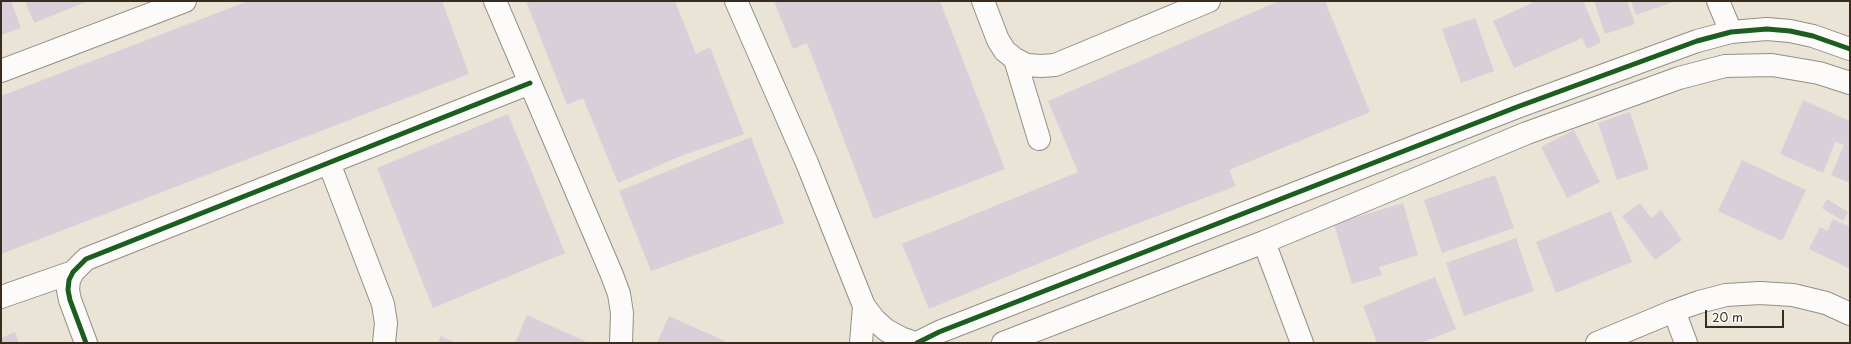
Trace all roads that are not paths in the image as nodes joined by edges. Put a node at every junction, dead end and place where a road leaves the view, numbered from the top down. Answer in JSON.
{"nodes":[{"id":1,"x":185,"y":1,"type":"edge"},
{"id":2,"x":495,"y":1,"type":"edge"},
{"id":3,"x":736,"y":1,"type":"edge"},
{"id":4,"x":983,"y":1,"type":"edge"},
{"id":5,"x":1209,"y":1,"type":"edge"},
{"id":6,"x":1718,"y":1,"type":"edge"},
{"id":7,"x":1731,"y":32,"type":"junction"},
{"id":8,"x":1850,"y":49,"type":"edge"},
{"id":9,"x":1015,"y":59,"type":"junction"},
{"id":10,"x":1,"y":71,"type":"edge"},
{"id":11,"x":530,"y":83,"type":"junction"},
{"id":12,"x":1850,"y":83,"type":"edge"},
{"id":13,"x":1517,"y":107,"type":"junction"},
{"id":14,"x":1527,"y":133,"type":"junction"},
{"id":15,"x":1039,"y":139,"type":"dead end"},
{"id":16,"x":329,"y":163,"type":"junction"},
{"id":17,"x":1264,"y":242,"type":"junction"},
{"id":18,"x":73,"y":272,"type":"junction"},
{"id":19,"x":1,"y":297,"type":"edge"},
{"id":20,"x":864,"y":306,"type":"junction"},
{"id":21,"x":1674,"y":311,"type":"junction"},
{"id":22,"x":1850,"y":314,"type":"edge"},
{"id":23,"x":86,"y":343,"type":"edge"},
{"id":24,"x":384,"y":343,"type":"edge"},
{"id":25,"x":621,"y":343,"type":"edge"},
{"id":26,"x":861,"y":343,"type":"edge"},
{"id":27,"x":916,"y":343,"type":"edge"},
{"id":28,"x":1004,"y":343,"type":"edge"},
{"id":29,"x":1302,"y":343,"type":"edge"},
{"id":30,"x":1597,"y":343,"type":"edge"},
{"id":31,"x":1686,"y":343,"type":"edge"}],
"edges":[{"from":1,"to":10,"type":"street"},
{"from":2,"to":11,"type":"street"},
{"from":3,"to":20,"type":"street"},
{"from":4,"to":9,"type":"street"},
{"from":5,"to":9,"type":"street"},
{"from":6,"to":7,"type":"street"},
{"from":7,"to":8,"type":"street"},
{"from":7,"to":13,"type":"street"},
{"from":9,"to":15,"type":"street"},
{"from":11,"to":16,"type":"street"},
{"from":11,"to":25,"type":"street"},
{"from":12,"to":14,"type":"street"},
{"from":13,"to":14,"type":"street"},
{"from":13,"to":27,"type":"street"},
{"from":14,"to":17,"type":"street"},
{"from":16,"to":18,"type":"street"},
{"from":16,"to":24,"type":"street"},
{"from":17,"to":28,"type":"street"},
{"from":17,"to":29,"type":"street"},
{"from":18,"to":19,"type":"street"},
{"from":18,"to":23,"type":"street"},
{"from":20,"to":26,"type":"street"},
{"from":20,"to":27,"type":"street"},
{"from":21,"to":22,"type":"street"},
{"from":21,"to":30,"type":"street"},
{"from":21,"to":31,"type":"street"}]}
